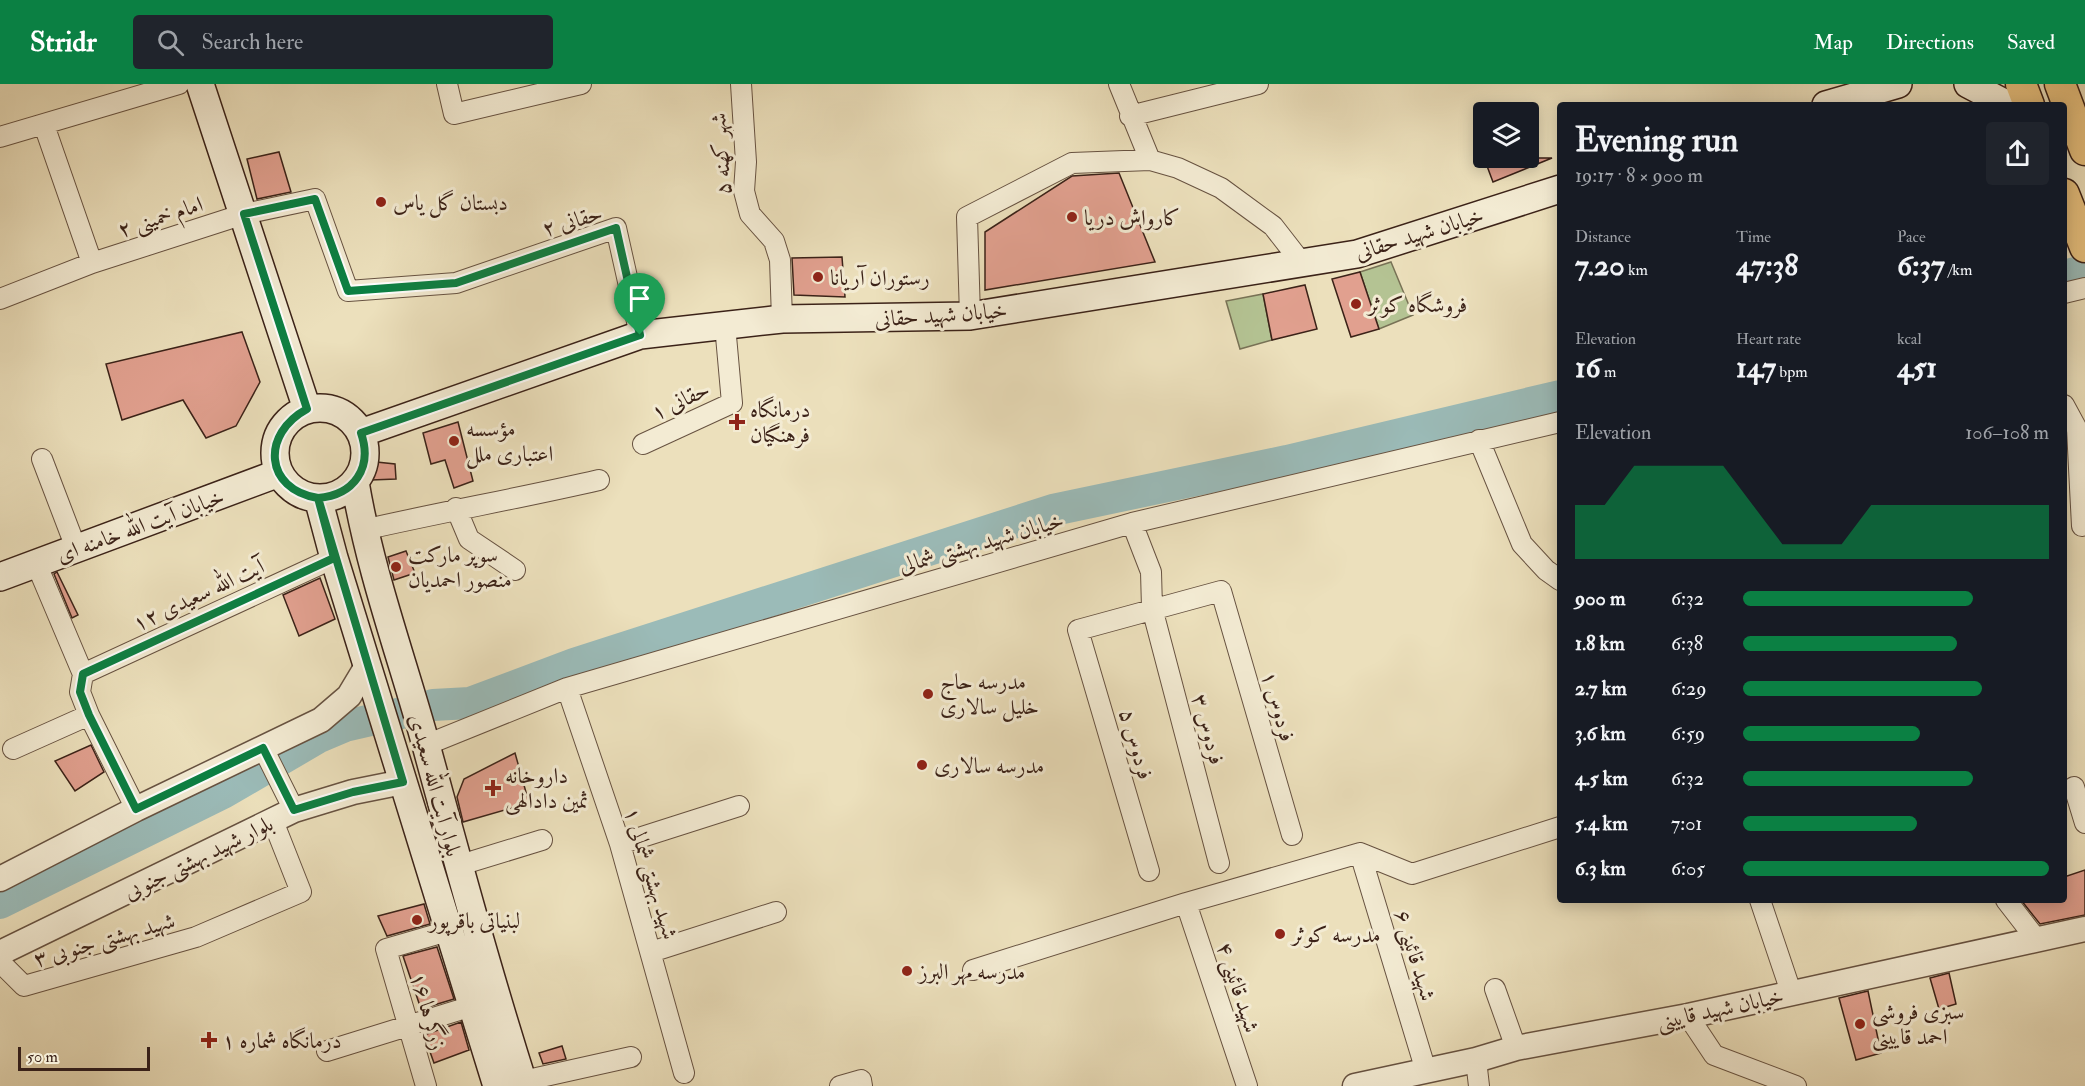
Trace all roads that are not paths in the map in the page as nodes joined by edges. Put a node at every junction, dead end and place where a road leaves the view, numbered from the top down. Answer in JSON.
{"nodes":[{"id":1,"x":179,"y":84,"type":"edge"},
{"id":2,"x":200,"y":84,"type":"edge"},
{"id":3,"x":447,"y":84,"type":"edge"},
{"id":4,"x":581,"y":84,"type":"edge"},
{"id":5,"x":741,"y":84,"type":"edge"},
{"id":6,"x":1119,"y":84,"type":"edge"},
{"id":7,"x":1258,"y":84,"type":"edge"},
{"id":8,"x":1898,"y":84,"type":"edge"},
{"id":9,"x":1968,"y":84,"type":"edge"},
{"id":10,"x":2021,"y":84,"type":"edge"},
{"id":11,"x":2060,"y":84,"type":"edge"},
{"id":12,"x":1836,"y":102,"type":"edge"},
{"id":13,"x":2002,"y":102,"type":"edge"},
{"id":14,"x":2028,"y":102,"type":"edge"},
{"id":15,"x":2067,"y":102,"type":"edge"},
{"id":16,"x":2067,"y":102,"type":"edge"},
{"id":17,"x":1131,"y":116,"type":"junction"},
{"id":18,"x":44,"y":125,"type":"junction"},
{"id":19,"x":0,"y":137,"type":"edge"},
{"id":20,"x":2085,"y":150,"type":"edge"},
{"id":21,"x":1150,"y":160,"type":"junction"},
{"id":22,"x":1557,"y":190,"type":"edge"},
{"id":23,"x":2067,"y":205,"type":"edge"},
{"id":24,"x":244,"y":214,"type":"junction"},
{"id":25,"x":2076,"y":238,"type":"edge"},
{"id":26,"x":1301,"y":262,"type":"junction"},
{"id":27,"x":92,"y":263,"type":"junction"},
{"id":28,"x":440,"y":285,"type":"joint"},
{"id":29,"x":2085,"y":288,"type":"edge"},
{"id":30,"x":2067,"y":292,"type":"edge"},
{"id":31,"x":0,"y":299,"type":"edge"},
{"id":32,"x":970,"y":316,"type":"junction"},
{"id":33,"x":782,"y":319,"type":"junction"},
{"id":34,"x":724,"y":325,"type":"junction"},
{"id":35,"x":640,"y":335,"type":"junction"},
{"id":36,"x":307,"y":409,"type":"junction"},
{"id":37,"x":2067,"y":411,"type":"edge"},
{"id":38,"x":1557,"y":423,"type":"edge"},
{"id":39,"x":361,"y":433,"type":"junction"},
{"id":40,"x":1479,"y":440,"type":"junction"},
{"id":41,"x":643,"y":444,"type":"dead end"},
{"id":42,"x":42,"y":459,"type":"dead end"},
{"id":43,"x":279,"y":473,"type":"junction"},
{"id":44,"x":2072,"y":473,"type":"edge"},
{"id":45,"x":600,"y":480,"type":"dead end"},
{"id":46,"x":355,"y":482,"type":"junction"},
{"id":47,"x":318,"y":498,"type":"junction"},
{"id":48,"x":456,"y":508,"type":"junction"},
{"id":49,"x":1132,"y":523,"type":"junction"},
{"id":50,"x":2082,"y":526,"type":"dead end"},
{"id":51,"x":363,"y":530,"type":"junction"},
{"id":52,"x":76,"y":548,"type":"junction"},
{"id":53,"x":334,"y":558,"type":"junction"},
{"id":54,"x":36,"y":563,"type":"junction"},
{"id":55,"x":515,"y":570,"type":"dead end"},
{"id":56,"x":0,"y":577,"type":"edge"},
{"id":57,"x":1557,"y":578,"type":"edge"},
{"id":58,"x":1152,"y":608,"type":"junction"},
{"id":59,"x":367,"y":666,"type":"junction"},
{"id":60,"x":83,"y":674,"type":"junction"},
{"id":61,"x":567,"y":688,"type":"junction"},
{"id":62,"x":89,"y":715,"type":"junction"},
{"id":63,"x":426,"y":745,"type":"junction"},
{"id":64,"x":263,"y":748,"type":"junction"},
{"id":65,"x":13,"y":749,"type":"dead end"},
{"id":66,"x":403,"y":782,"type":"junction"},
{"id":67,"x":2074,"y":786,"type":"dead end"},
{"id":68,"x":740,"y":806,"type":"dead end"},
{"id":69,"x":136,"y":809,"type":"junction"},
{"id":70,"x":284,"y":815,"type":"junction"},
{"id":71,"x":2085,"y":823,"type":"edge"},
{"id":72,"x":1557,"y":827,"type":"edge"},
{"id":73,"x":1292,"y":835,"type":"dead end"},
{"id":74,"x":542,"y":840,"type":"dead end"},
{"id":75,"x":620,"y":844,"type":"junction"},
{"id":76,"x":1360,"y":853,"type":"junction"},
{"id":77,"x":1219,"y":863,"type":"dead end"},
{"id":78,"x":457,"y":866,"type":"junction"},
{"id":79,"x":1149,"y":871,"type":"dead end"},
{"id":80,"x":0,"y":879,"type":"edge"},
{"id":81,"x":1185,"y":903,"type":"junction"},
{"id":82,"x":1761,"y":903,"type":"edge"},
{"id":83,"x":2008,"y":903,"type":"edge"},
{"id":84,"x":776,"y":912,"type":"dead end"},
{"id":85,"x":2085,"y":929,"type":"edge"},
{"id":86,"x":448,"y":931,"type":"junction"},
{"id":87,"x":2037,"y":940,"type":"junction"},
{"id":88,"x":0,"y":952,"type":"edge"},
{"id":89,"x":651,"y":952,"type":"junction"},
{"id":90,"x":0,"y":962,"type":"edge"},
{"id":91,"x":973,"y":970,"type":"dead end"},
{"id":92,"x":1495,"y":989,"type":"dead end"},
{"id":93,"x":1791,"y":992,"type":"junction"},
{"id":94,"x":472,"y":1006,"type":"junction"},
{"id":95,"x":1688,"y":1016,"type":"junction"},
{"id":96,"x":410,"y":1028,"type":"junction"},
{"id":97,"x":1516,"y":1048,"type":"junction"},
{"id":98,"x":327,"y":1051,"type":"dead end"},
{"id":99,"x":631,"y":1057,"type":"dead end"},
{"id":100,"x":1476,"y":1060,"type":"junction"},
{"id":101,"x":1426,"y":1071,"type":"junction"},
{"id":102,"x":684,"y":1073,"type":"dead end"},
{"id":103,"x":514,"y":1084,"type":"edge"},
{"id":104,"x":426,"y":1086,"type":"edge"},
{"id":105,"x":840,"y":1086,"type":"edge"},
{"id":106,"x":862,"y":1086,"type":"edge"},
{"id":107,"x":1246,"y":1086,"type":"edge"},
{"id":108,"x":1355,"y":1086,"type":"edge"},
{"id":109,"x":1479,"y":1086,"type":"edge"},
{"id":110,"x":1796,"y":1086,"type":"edge"}],
"edges":[{"from":1,"to":18,"type":"street"},
{"from":2,"to":24,"type":"main road"},
{"from":3,"to":4,"type":"street"},
{"from":5,"to":33,"type":"street","name":"شهر کهنه ۵"},
{"from":6,"to":17,"type":"street"},
{"from":7,"to":17,"type":"street"},
{"from":8,"to":12,"type":"main road"},
{"from":9,"to":13,"type":"main road"},
{"from":10,"to":14,"type":"main road"},
{"from":11,"to":16,"type":"main road"},
{"from":15,"to":20,"type":"main road"},
{"from":17,"to":21,"type":"street"},
{"from":18,"to":19,"type":"street"},
{"from":18,"to":27,"type":"street"},
{"from":21,"to":26,"type":"street"},
{"from":21,"to":32,"type":"street"},
{"from":22,"to":26,"type":"main road","name":"خیابان شهید حقانی"},
{"from":23,"to":25,"type":"main road"},
{"from":24,"to":27,"type":"street","name":"امام خمینی ۲"},
{"from":24,"to":28,"type":"street","name":"امام خمینی ۲"},
{"from":24,"to":36,"type":"main road"},
{"from":26,"to":32,"type":"main road","name":"خیابان شهید حقانی"},
{"from":27,"to":31,"type":"street","name":"امام خمینی ۲"},
{"from":28,"to":35,"type":"street","name":"حقانی ۲"},
{"from":29,"to":30,"type":"street"},
{"from":32,"to":33,"type":"main road","name":"خیابان شهید حقانی"},
{"from":33,"to":34,"type":"main road","name":"خیابان شهید حقانی"},
{"from":34,"to":35,"type":"main road","name":"خیابان شهید حقانی"},
{"from":34,"to":41,"type":"street","name":"حقانی ۱"},
{"from":35,"to":39,"type":"main road","name":"خیابان شهید حقانی"},
{"from":36,"to":39,"type":"main road"},
{"from":36,"to":43,"type":"main road"},
{"from":37,"to":44,"type":"street"},
{"from":38,"to":40,"type":"street","name":"خیابان شهید بهشتی شمالی"},
{"from":39,"to":46,"type":"main road"},
{"from":40,"to":49,"type":"street","name":"خیابان شهید بهشتی شمالی"},
{"from":40,"to":57,"type":"street"},
{"from":42,"to":52,"type":"street"},
{"from":43,"to":47,"type":"main road"},
{"from":43,"to":52,"type":"main road","name":"خیابان آیت الله خامنه ای"},
{"from":44,"to":50,"type":"street"},
{"from":45,"to":48,"type":"street"},
{"from":46,"to":47,"type":"main road"},
{"from":46,"to":51,"type":"main road","name":"بلوار آیت الله سعیدی"},
{"from":47,"to":53,"type":"main road","name":"بلوار آیت الله سعیدی"},
{"from":48,"to":51,"type":"street"},
{"from":48,"to":55,"type":"street"},
{"from":49,"to":58,"type":"street","name":"فردوس ۳"},
{"from":49,"to":61,"type":"street","name":"خیابان شهید بهشتی شمالی"},
{"from":51,"to":63,"type":"main road","name":"بلوار آیت الله سعیدی"},
{"from":52,"to":54,"type":"main road","name":"خیابان آیت الله خامنه ای"},
{"from":53,"to":59,"type":"main road","name":"بلوار آیت الله سعیدی"},
{"from":53,"to":60,"type":"street","name":"آیت الله سعیدی ۱۲"},
{"from":54,"to":56,"type":"main road","name":"خیابان آیت الله خامنه ای"},
{"from":54,"to":60,"type":"street"},
{"from":58,"to":73,"type":"street","name":"فردوس ۱"},
{"from":58,"to":77,"type":"street","name":"فردوس ۳"},
{"from":58,"to":79,"type":"street","name":"فردوس ۵"},
{"from":59,"to":64,"type":"street"},
{"from":59,"to":66,"type":"main road","name":"بلوار آیت الله سعیدی"},
{"from":60,"to":62,"type":"street"},
{"from":61,"to":63,"type":"street","name":"خیابان شهید بهشتی شمالی"},
{"from":61,"to":75,"type":"street","name":"شهید بهشتی شمالی ۱"},
{"from":62,"to":65,"type":"street"},
{"from":62,"to":69,"type":"street"},
{"from":63,"to":78,"type":"main road","name":"بلوار آیت الله سعیدی"},
{"from":64,"to":69,"type":"street"},
{"from":64,"to":70,"type":"street"},
{"from":66,"to":70,"type":"street","name":"بلوار شهید بهشتی جنوبی"},
{"from":66,"to":86,"type":"main road","name":"بلوار آیت الله سعیدی"},
{"from":67,"to":71,"type":"street"},
{"from":68,"to":75,"type":"street"},
{"from":69,"to":80,"type":"street"},
{"from":70,"to":88,"type":"street","name":"بلوار شهید بهشتی جنوبی"},
{"from":70,"to":90,"type":"street","name":"شهید بهشتی جنوبی ۳"},
{"from":72,"to":76,"type":"street"},
{"from":74,"to":78,"type":"street"},
{"from":75,"to":89,"type":"street","name":"شهید بهشتی شمالی ۱"},
{"from":76,"to":81,"type":"street"},
{"from":76,"to":101,"type":"street","name":"شهید قائینی ۶"},
{"from":78,"to":103,"type":"main road","name":"بلوار آیت الله سعیدی"},
{"from":81,"to":91,"type":"street"},
{"from":81,"to":107,"type":"street","name":"شهید قائینی ۴"},
{"from":82,"to":93,"type":"street"},
{"from":83,"to":87,"type":"street"},
{"from":84,"to":89,"type":"street"},
{"from":85,"to":87,"type":"street","name":"خیابان شهید قایینی"},
{"from":86,"to":94,"type":"main road","name":"بلوار آیت الله سعیدی"},
{"from":86,"to":96,"type":"street","name":"زرگر ها ۱۶"},
{"from":87,"to":93,"type":"street","name":"خیابان شهید قایینی"},
{"from":89,"to":102,"type":"street","name":"شهید بهشتی شمالی ۱"},
{"from":92,"to":97,"type":"street"},
{"from":93,"to":95,"type":"street","name":"خیابان شهید قایینی"},
{"from":94,"to":96,"type":"street"},
{"from":94,"to":103,"type":"main road","name":"بلوار آیت الله سعیدی"},
{"from":95,"to":97,"type":"street","name":"خیابان شهید قایینی"},
{"from":95,"to":110,"type":"street"},
{"from":96,"to":98,"type":"street"},
{"from":96,"to":104,"type":"street","name":"زرگر ها ۱۶"},
{"from":97,"to":100,"type":"street","name":"خیابان شهید قایینی"},
{"from":99,"to":103,"type":"street"},
{"from":100,"to":101,"type":"street","name":"خیابان شهید قایینی"},
{"from":100,"to":109,"type":"street"},
{"from":101,"to":108,"type":"street","name":"خیابان شهید قایینی"},
{"from":105,"to":106,"type":"street"}]}
